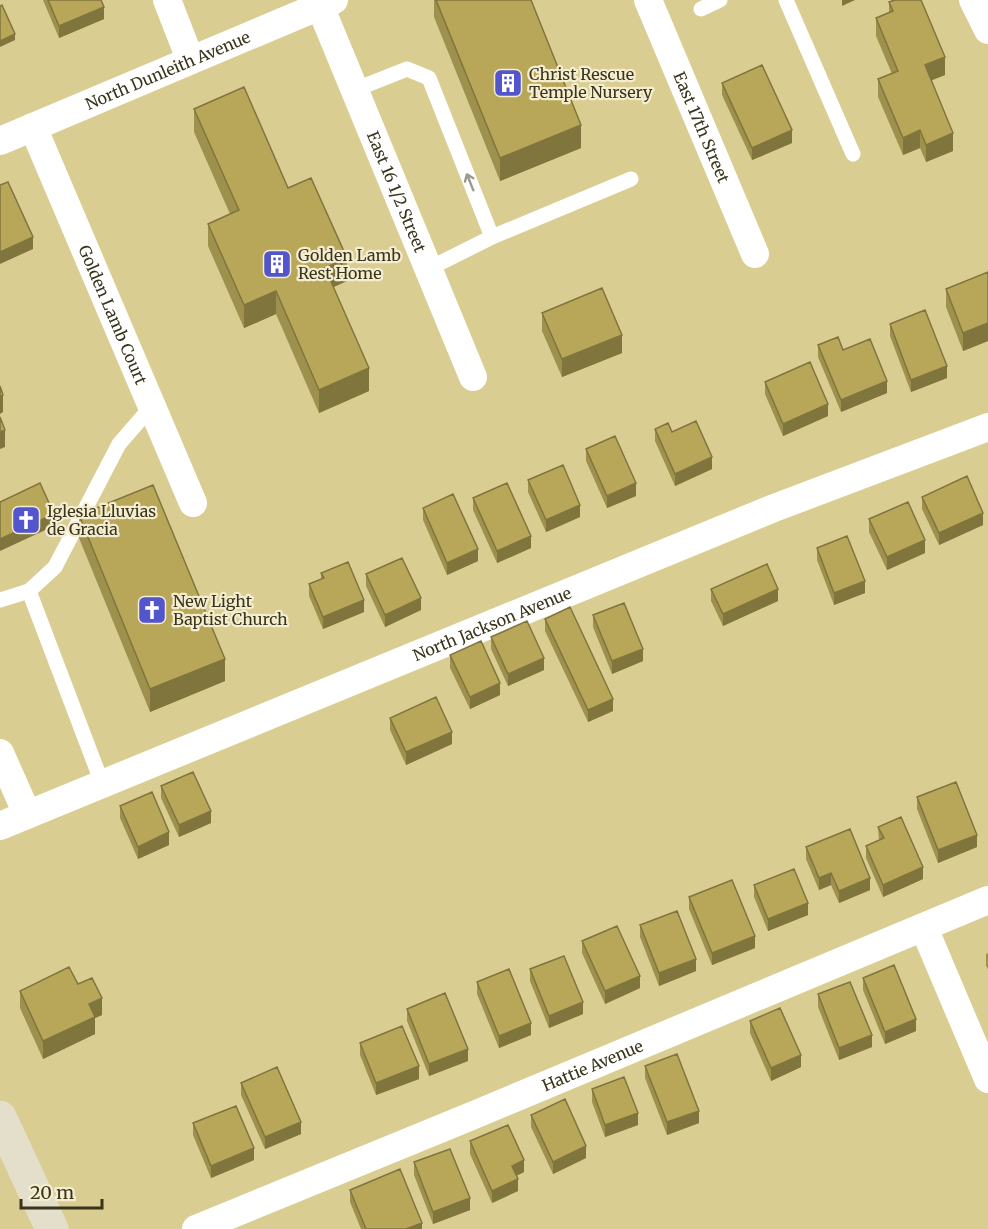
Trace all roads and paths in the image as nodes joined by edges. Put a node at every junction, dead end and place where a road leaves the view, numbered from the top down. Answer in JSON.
{"nodes":[{"id":1,"x":167,"y":0,"type":"edge"},
{"id":2,"x":648,"y":0,"type":"edge"},
{"id":3,"x":720,"y":0,"type":"edge"},
{"id":4,"x":786,"y":0,"type":"edge"},
{"id":5,"x":973,"y":0,"type":"edge"},
{"id":6,"x":327,"y":3,"type":"edge"},
{"id":7,"x":701,"y":9,"type":"dead end"},
{"id":8,"x":988,"y":30,"type":"edge"},
{"id":9,"x":190,"y":59,"type":"junction"},
{"id":10,"x":354,"y":90,"type":"junction"},
{"id":11,"x":33,"y":127,"type":"junction"},
{"id":12,"x":0,"y":141,"type":"edge"},
{"id":13,"x":853,"y":154,"type":"dead end"},
{"id":14,"x":632,"y":179,"type":"dead end"},
{"id":15,"x":492,"y":237,"type":"junction"},
{"id":16,"x":755,"y":254,"type":"dead end"},
{"id":17,"x":428,"y":269,"type":"junction"},
{"id":18,"x":473,"y":376,"type":"dead end"},
{"id":19,"x":152,"y":406,"type":"junction"},
{"id":20,"x":988,"y":427,"type":"edge"},
{"id":21,"x":193,"y":503,"type":"dead end"},
{"id":22,"x":29,"y":591,"type":"junction"},
{"id":23,"x":0,"y":600,"type":"edge"},
{"id":24,"x":0,"y":753,"type":"edge"},
{"id":25,"x":102,"y":783,"type":"junction"},
{"id":26,"x":27,"y":814,"type":"junction"},
{"id":27,"x":0,"y":826,"type":"edge"},
{"id":28,"x":988,"y":900,"type":"edge"},
{"id":29,"x":924,"y":928,"type":"junction"},
{"id":30,"x":988,"y":1079,"type":"edge"},
{"id":31,"x":0,"y":1117,"type":"edge"},
{"id":32,"x":52,"y":1229,"type":"edge"},
{"id":33,"x":196,"y":1229,"type":"edge"}],
"edges":[{"from":1,"to":9,"type":"street"},
{"from":2,"to":16,"type":"street","name":"East 17th Street"},
{"from":3,"to":7,"type":"lane"},
{"from":4,"to":13,"type":"lane"},
{"from":5,"to":8,"type":"street"},
{"from":6,"to":9,"type":"street","name":"North Dunleith Avenue"},
{"from":6,"to":10,"type":"street","name":"East 16 1/2 Street"},
{"from":9,"to":11,"type":"street","name":"North Dunleith Avenue"},
{"from":15,"to":10,"type":"lane","one_way":true},
{"from":10,"to":17,"type":"street","name":"East 16 1/2 Street"},
{"from":11,"to":12,"type":"street","name":"North Dunleith Avenue"},
{"from":11,"to":19,"type":"street","name":"Golden Lamb Court"},
{"from":14,"to":15,"type":"lane"},
{"from":15,"to":17,"type":"lane"},
{"from":17,"to":18,"type":"street","name":"East 16 1/2 Street"},
{"from":19,"to":21,"type":"street","name":"Golden Lamb Court"},
{"from":19,"to":22,"type":"lane"},
{"from":20,"to":25,"type":"street","name":"North Jackson Avenue"},
{"from":22,"to":23,"type":"lane"},
{"from":22,"to":25,"type":"lane"},
{"from":24,"to":26,"type":"street"},
{"from":25,"to":26,"type":"street","name":"North Jackson Avenue"},
{"from":26,"to":27,"type":"street","name":"North Jackson Avenue"},
{"from":28,"to":29,"type":"street","name":"Hattie Avenue"},
{"from":29,"to":30,"type":"street"},
{"from":29,"to":33,"type":"street","name":"Hattie Avenue"},
{"from":31,"to":32,"type":"main road"}]}
